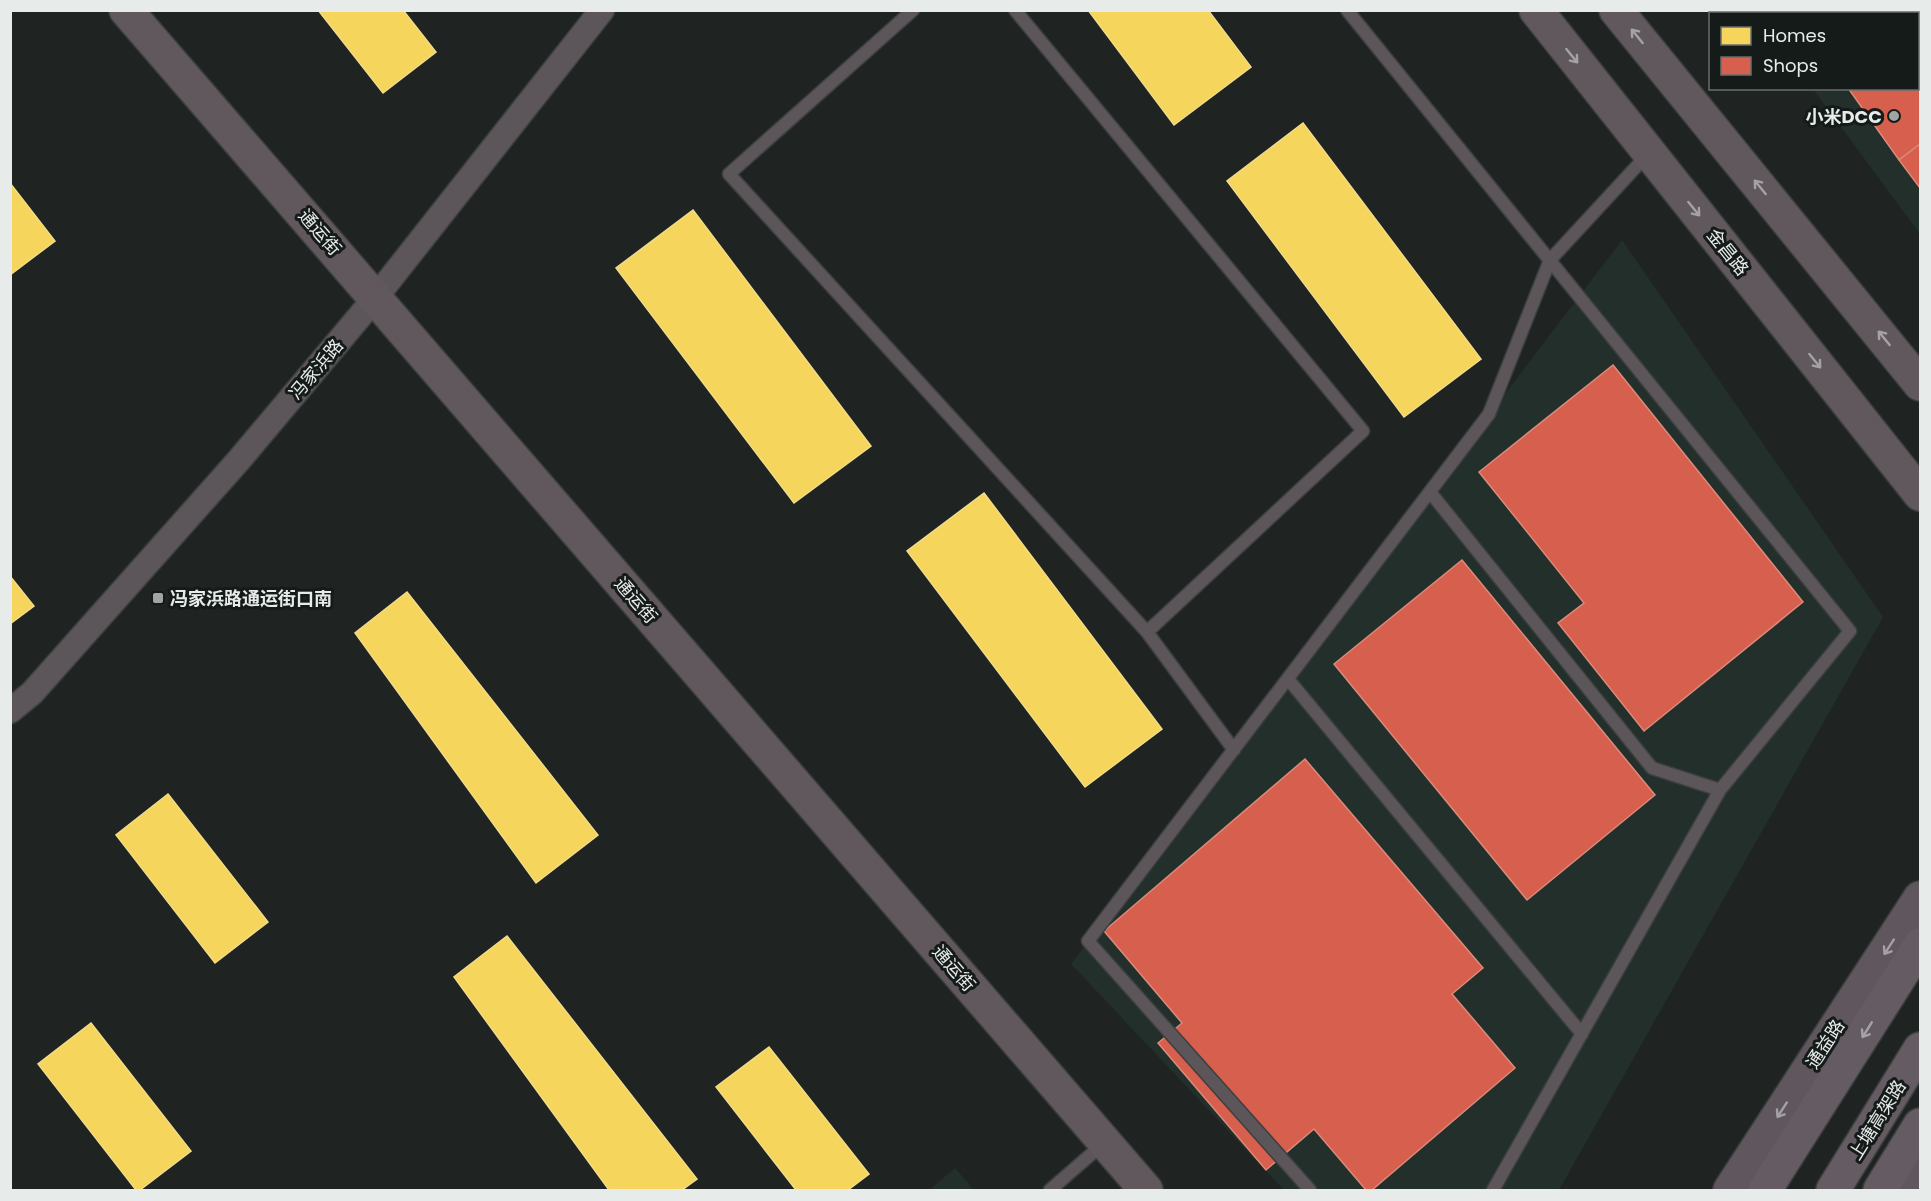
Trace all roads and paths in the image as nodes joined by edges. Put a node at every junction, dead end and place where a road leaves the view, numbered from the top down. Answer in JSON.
{"nodes":[{"id":1,"x":126,"y":10,"type":"edge"},
{"id":2,"x":602,"y":10,"type":"edge"},
{"id":3,"x":913,"y":10,"type":"edge"},
{"id":4,"x":1014,"y":10,"type":"edge"},
{"id":5,"x":1347,"y":10,"type":"edge"},
{"id":6,"x":1536,"y":10,"type":"edge"},
{"id":7,"x":1616,"y":10,"type":"edge"},
{"id":8,"x":1649,"y":153,"type":"junction"},
{"id":9,"x":1550,"y":260,"type":"junction"},
{"id":10,"x":376,"y":297,"type":"junction"},
{"id":11,"x":1920,"y":384,"type":"edge"},
{"id":12,"x":1430,"y":492,"type":"junction"},
{"id":13,"x":1920,"y":494,"type":"edge"},
{"id":14,"x":1147,"y":632,"type":"junction"},
{"id":15,"x":1288,"y":679,"type":"junction"},
{"id":16,"x":10,"y":711,"type":"edge"},
{"id":17,"x":1234,"y":750,"type":"junction"},
{"id":18,"x":1720,"y":790,"type":"junction"},
{"id":19,"x":1920,"y":898,"type":"edge"},
{"id":20,"x":1920,"y":945,"type":"edge"},
{"id":21,"x":1582,"y":1034,"type":"junction"},
{"id":22,"x":1920,"y":1049,"type":"edge"},
{"id":23,"x":1920,"y":1125,"type":"edge"},
{"id":24,"x":1105,"y":1142,"type":"junction"},
{"id":25,"x":1920,"y":1156,"type":"edge"},
{"id":26,"x":1050,"y":1191,"type":"edge"},
{"id":27,"x":1146,"y":1191,"type":"edge"},
{"id":28,"x":1310,"y":1191,"type":"edge"},
{"id":29,"x":1493,"y":1191,"type":"edge"},
{"id":30,"x":1730,"y":1191,"type":"edge"},
{"id":31,"x":1766,"y":1191,"type":"edge"},
{"id":32,"x":1833,"y":1191,"type":"edge"},
{"id":33,"x":1880,"y":1191,"type":"edge"},
{"id":34,"x":1899,"y":1191,"type":"edge"}],
"edges":[{"from":1,"to":10,"type":"street","name":"通运街"},
{"from":2,"to":10,"type":"street","name":"冯家浜路"},
{"from":3,"to":14,"type":"lane"},
{"from":4,"to":14,"type":"lane"},
{"from":5,"to":9,"type":"lane"},
{"from":6,"to":8,"type":"street","name":"金昌路","one_way":true},
{"from":11,"to":7,"type":"street","one_way":true},
{"from":8,"to":9,"type":"lane"},
{"from":8,"to":13,"type":"street","name":"金昌路","one_way":true},
{"from":9,"to":12,"type":"lane"},
{"from":9,"to":18,"type":"lane"},
{"from":10,"to":16,"type":"street","name":"冯家浜路"},
{"from":10,"to":24,"type":"street","name":"通运街"},
{"from":12,"to":15,"type":"lane"},
{"from":12,"to":18,"type":"lane"},
{"from":14,"to":17,"type":"lane"},
{"from":15,"to":17,"type":"lane"},
{"from":15,"to":21,"type":"lane"},
{"from":17,"to":28,"type":"lane"},
{"from":18,"to":21,"type":"lane"},
{"from":19,"to":30,"type":"main road","name":"通益路","one_way":true},
{"from":20,"to":31,"type":"highway","one_way":true},
{"from":21,"to":29,"type":"lane"},
{"from":22,"to":32,"type":"highway","name":"上塘高架路"},
{"from":23,"to":33,"type":"highway"},
{"from":24,"to":26,"type":"lane"},
{"from":24,"to":27,"type":"street","name":"通运街"},
{"from":25,"to":34,"type":"main road"}]}
